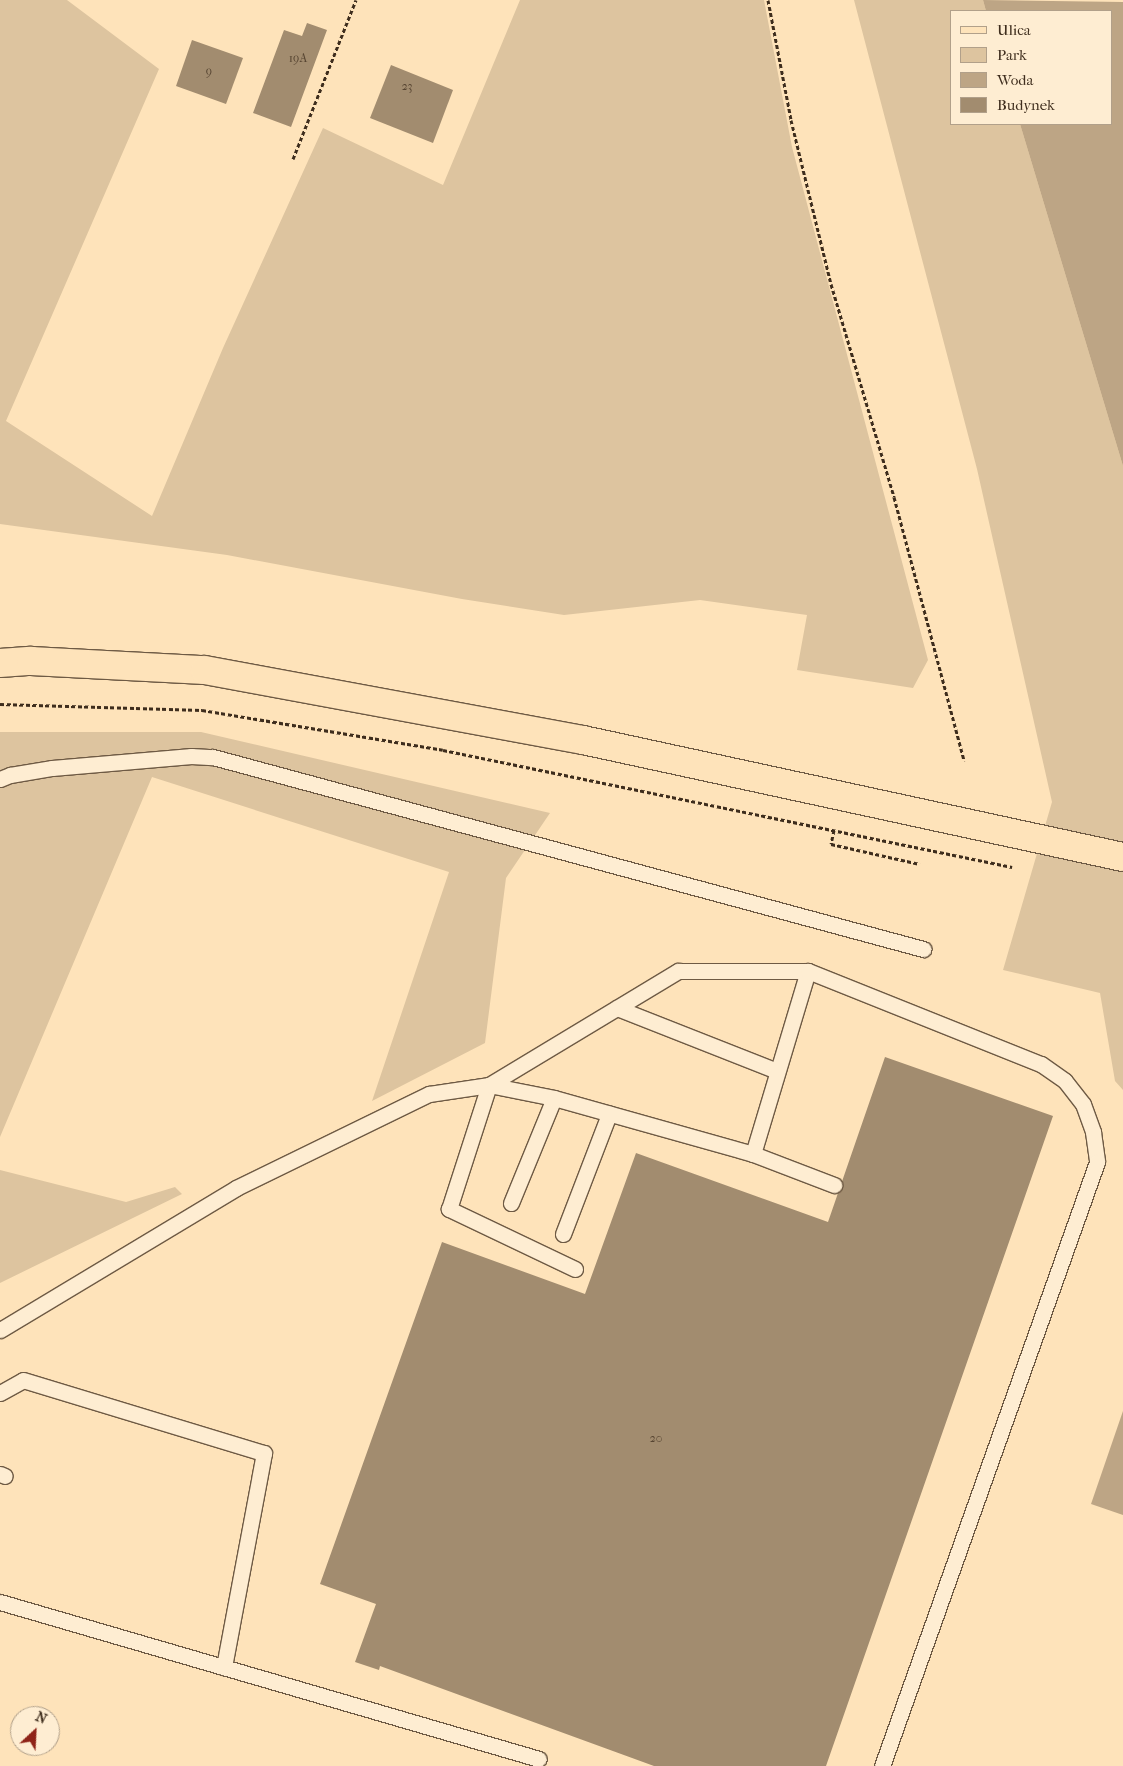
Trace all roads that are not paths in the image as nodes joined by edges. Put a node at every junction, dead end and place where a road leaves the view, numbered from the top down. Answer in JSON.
{"nodes":[{"id":1,"x":0,"y":662,"type":"edge"},
{"id":2,"x":0,"y":779,"type":"edge"},
{"id":3,"x":1123,"y":857,"type":"edge"},
{"id":4,"x":923,"y":949,"type":"dead end"},
{"id":5,"x":808,"y":971,"type":"junction"},
{"id":6,"x":617,"y":1008,"type":"junction"},
{"id":7,"x":777,"y":1071,"type":"junction"},
{"id":8,"x":490,"y":1085,"type":"junction"},
{"id":9,"x":554,"y":1098,"type":"junction"},
{"id":10,"x":609,"y":1114,"type":"junction"},
{"id":11,"x":753,"y":1154,"type":"junction"},
{"id":12,"x":834,"y":1185,"type":"dead end"},
{"id":13,"x":511,"y":1203,"type":"dead end"},
{"id":14,"x":563,"y":1234,"type":"dead end"},
{"id":15,"x":575,"y":1270,"type":"dead end"},
{"id":16,"x":0,"y":1330,"type":"edge"},
{"id":17,"x":0,"y":1393,"type":"edge"},
{"id":18,"x":0,"y":1602,"type":"edge"},
{"id":19,"x":224,"y":1668,"type":"junction"},
{"id":20,"x":539,"y":1760,"type":"dead end"},
{"id":21,"x":882,"y":1766,"type":"edge"}],
"edges":[{"from":1,"to":3,"type":"main road"},
{"from":2,"to":4,"type":"lane"},
{"from":5,"to":6,"type":"lane"},
{"from":5,"to":7,"type":"lane"},
{"from":5,"to":21,"type":"lane"},
{"from":6,"to":7,"type":"lane"},
{"from":6,"to":8,"type":"lane"},
{"from":7,"to":11,"type":"lane"},
{"from":8,"to":9,"type":"lane"},
{"from":8,"to":15,"type":"lane"},
{"from":8,"to":16,"type":"lane"},
{"from":9,"to":10,"type":"lane"},
{"from":9,"to":13,"type":"lane"},
{"from":10,"to":11,"type":"lane"},
{"from":10,"to":14,"type":"lane"},
{"from":11,"to":12,"type":"lane"},
{"from":17,"to":19,"type":"lane"},
{"from":18,"to":19,"type":"lane"},
{"from":19,"to":20,"type":"lane"}]}
